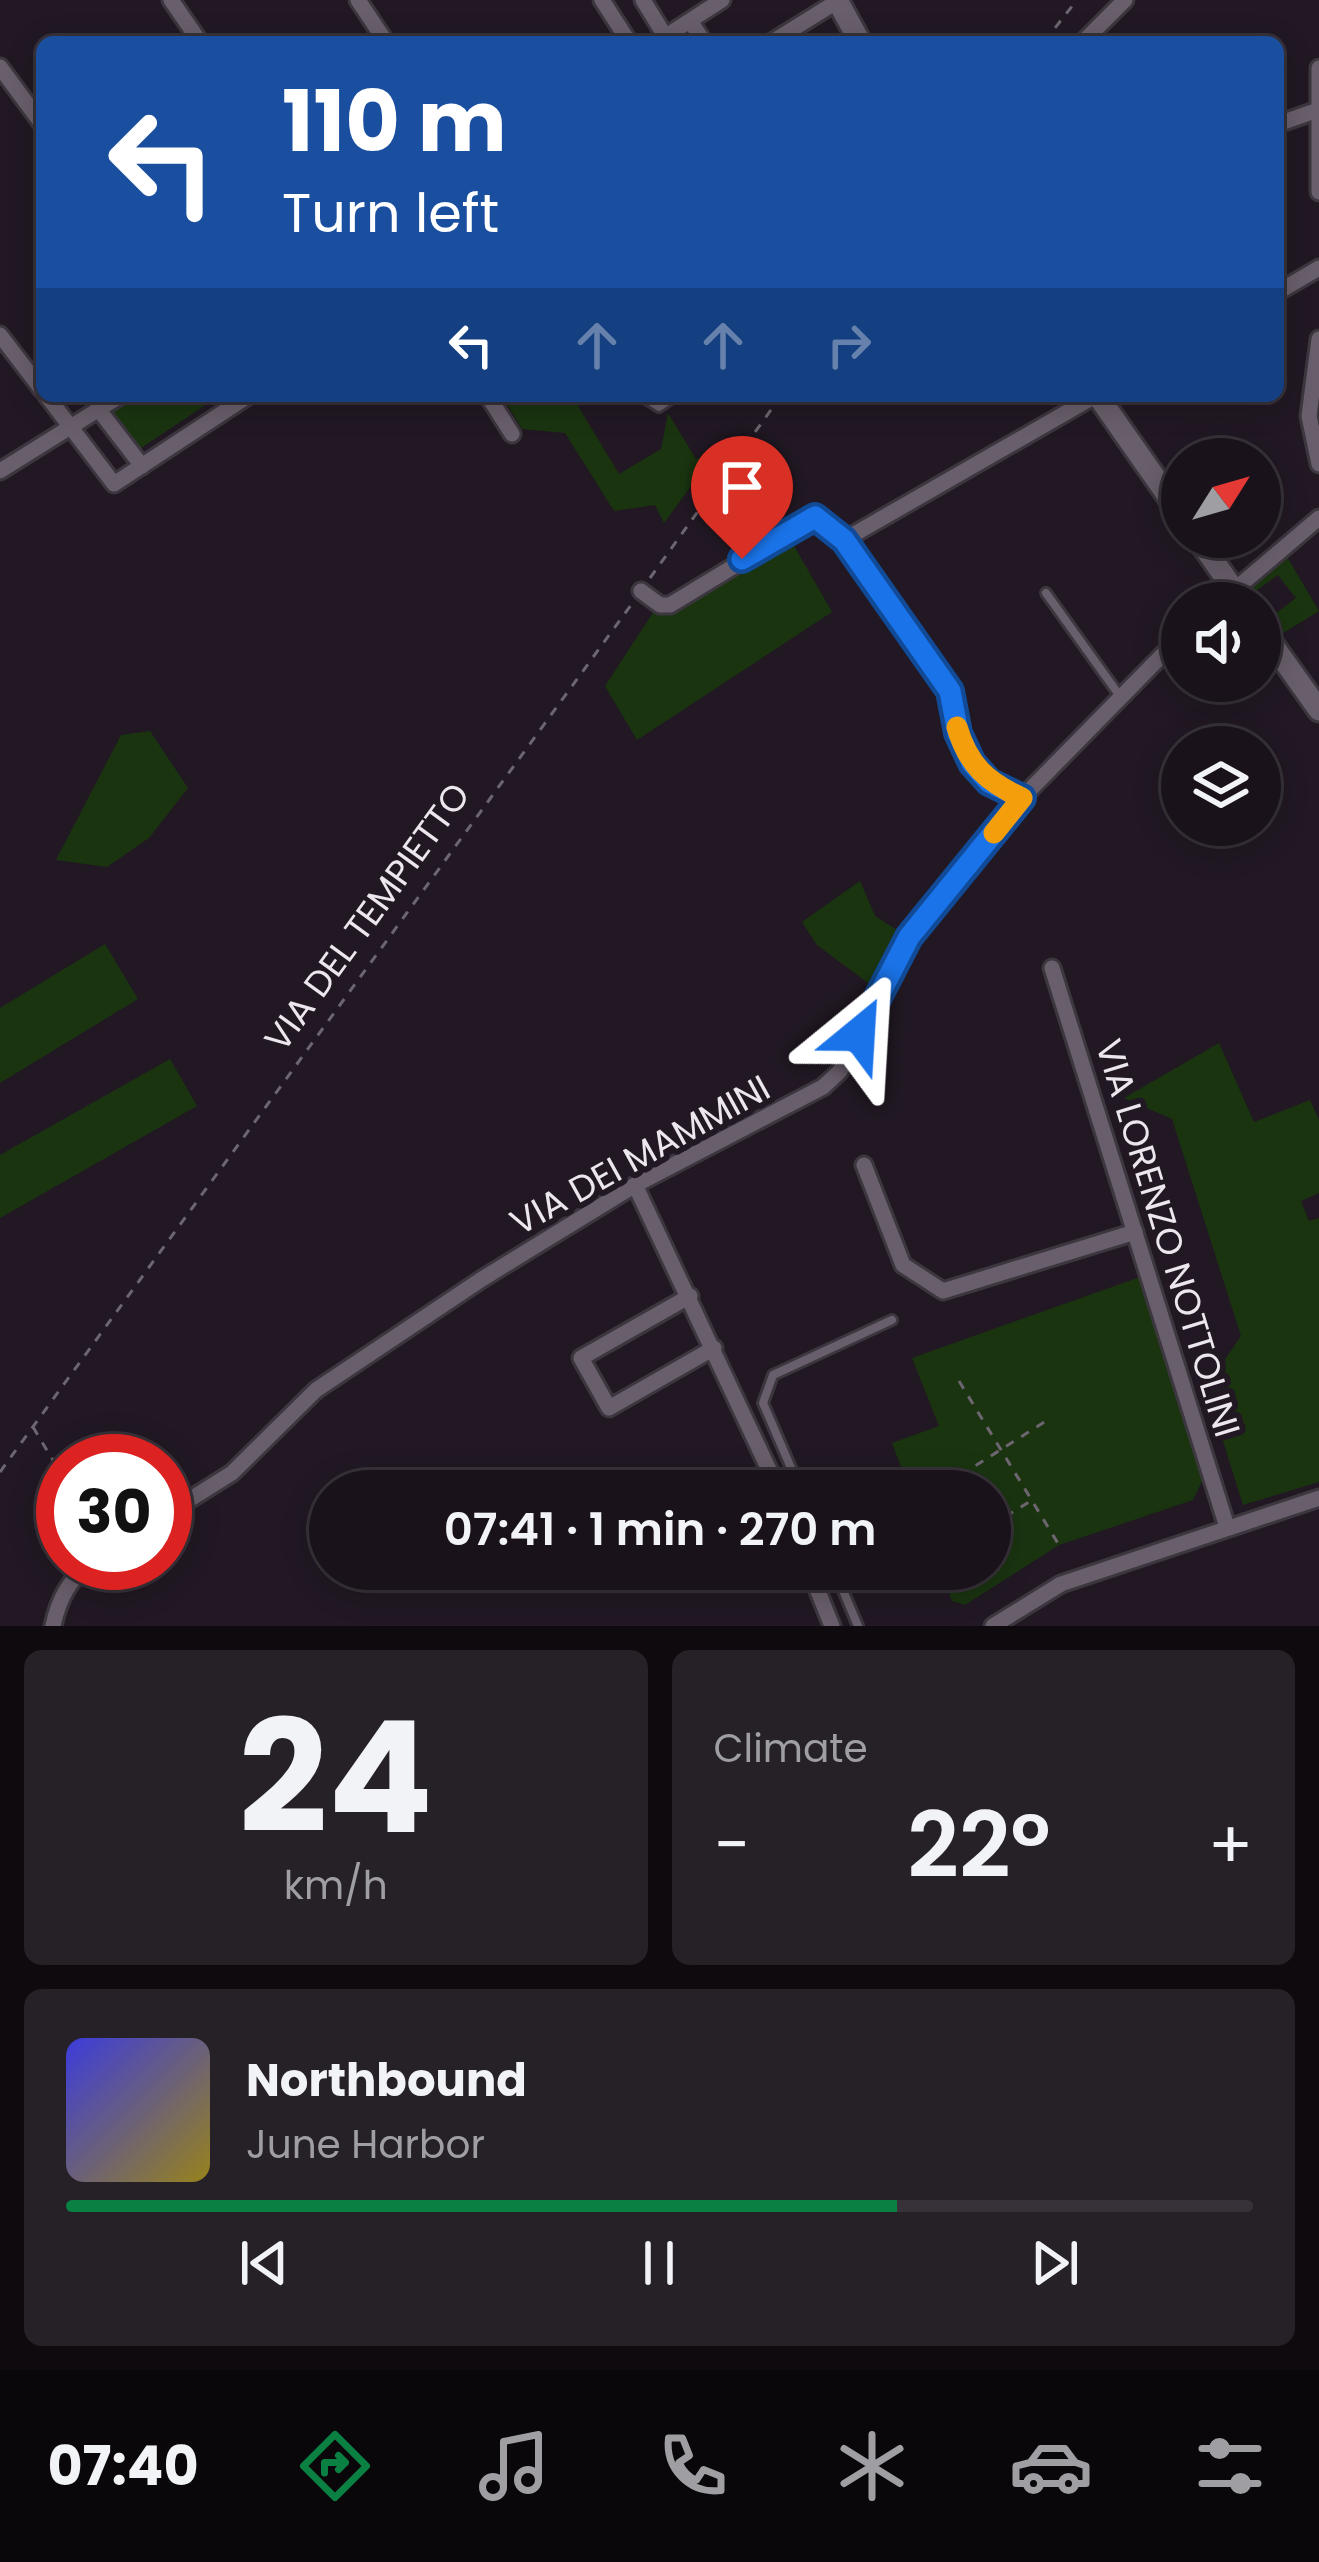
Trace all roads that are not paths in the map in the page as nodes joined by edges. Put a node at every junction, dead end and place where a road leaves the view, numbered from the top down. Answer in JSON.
{"nodes":[{"id":1,"x":171,"y":0,"type":"edge"},
{"id":2,"x":358,"y":0,"type":"edge"},
{"id":3,"x":602,"y":0,"type":"edge"},
{"id":4,"x":643,"y":0,"type":"edge"},
{"id":5,"x":722,"y":0,"type":"edge"},
{"id":6,"x":837,"y":0,"type":"edge"},
{"id":7,"x":1125,"y":0,"type":"edge"},
{"id":8,"x":690,"y":21,"type":"junction"},
{"id":9,"x":196,"y":36,"type":"edge"},
{"id":10,"x":378,"y":36,"type":"edge"},
{"id":11,"x":625,"y":36,"type":"edge"},
{"id":12,"x":660,"y":36,"type":"edge"},
{"id":13,"x":666,"y":36,"type":"edge"},
{"id":14,"x":700,"y":36,"type":"edge"},
{"id":15,"x":781,"y":36,"type":"edge"},
{"id":16,"x":857,"y":36,"type":"edge"},
{"id":17,"x":1089,"y":36,"type":"edge"},
{"id":18,"x":0,"y":67,"type":"edge"},
{"id":19,"x":1319,"y":68,"type":"edge"},
{"id":20,"x":1315,"y":110,"type":"junction"},
{"id":21,"x":36,"y":116,"type":"edge"},
{"id":22,"x":1284,"y":122,"type":"edge"},
{"id":23,"x":1319,"y":192,"type":"edge"},
{"id":24,"x":1319,"y":268,"type":"edge"},
{"id":25,"x":1284,"y":288,"type":"edge"},
{"id":26,"x":0,"y":335,"type":"edge"},
{"id":27,"x":1319,"y":339,"type":"edge"},
{"id":28,"x":36,"y":382,"type":"edge"},
{"id":29,"x":51,"y":402,"type":"edge"},
{"id":30,"x":111,"y":402,"type":"edge"},
{"id":31,"x":239,"y":402,"type":"edge"},
{"id":32,"x":492,"y":402,"type":"edge"},
{"id":33,"x":1086,"y":402,"type":"edge"},
{"id":34,"x":1100,"y":402,"type":"edge"},
{"id":35,"x":99,"y":410,"type":"junction"},
{"id":36,"x":72,"y":428,"type":"junction"},
{"id":37,"x":512,"y":434,"type":"dead end"},
{"id":38,"x":1319,"y":464,"type":"edge"},
{"id":39,"x":142,"y":466,"type":"junction"},
{"id":40,"x":0,"y":471,"type":"edge"},
{"id":41,"x":1161,"y":487,"type":"edge"},
{"id":42,"x":1319,"y":518,"type":"edge"},
{"id":43,"x":844,"y":540,"type":"junction"},
{"id":44,"x":1250,"y":582,"type":"edge"},
{"id":45,"x":641,"y":591,"type":"road end"},
{"id":46,"x":1046,"y":593,"type":"dead end"},
{"id":47,"x":1161,"y":657,"type":"edge"},
{"id":48,"x":1281,"y":657,"type":"edge"},
{"id":49,"x":1122,"y":699,"type":"junction"},
{"id":50,"x":1319,"y":710,"type":"edge"},
{"id":51,"x":1022,"y":798,"type":"junction"},
{"id":52,"x":1052,"y":968,"type":"dead end"},
{"id":53,"x":864,"y":1165,"type":"dead end"},
{"id":54,"x":635,"y":1185,"type":"junction"},
{"id":55,"x":1135,"y":1232,"type":"junction"},
{"id":56,"x":690,"y":1296,"type":"junction"},
{"id":57,"x":892,"y":1320,"type":"dead end"},
{"id":58,"x":714,"y":1348,"type":"junction"},
{"id":59,"x":769,"y":1470,"type":"edge"},
{"id":60,"x":792,"y":1470,"type":"edge"},
{"id":61,"x":192,"y":1498,"type":"edge"},
{"id":62,"x":1319,"y":1498,"type":"edge"},
{"id":63,"x":1227,"y":1527,"type":"junction"},
{"id":64,"x":67,"y":1590,"type":"edge"},
{"id":65,"x":817,"y":1590,"type":"edge"},
{"id":66,"x":843,"y":1590,"type":"edge"},
{"id":67,"x":53,"y":1626,"type":"edge"},
{"id":68,"x":832,"y":1626,"type":"edge"},
{"id":69,"x":858,"y":1626,"type":"edge"},
{"id":70,"x":993,"y":1626,"type":"edge"}],
"edges":[{"from":1,"to":9,"type":"street"},
{"from":2,"to":10,"type":"street"},
{"from":3,"to":11,"type":"street"},
{"from":4,"to":12,"type":"street"},
{"from":5,"to":8,"type":"street"},
{"from":6,"to":15,"type":"street"},
{"from":6,"to":16,"type":"street"},
{"from":7,"to":17,"type":"street"},
{"from":8,"to":13,"type":"street"},
{"from":8,"to":14,"type":"street"},
{"from":18,"to":21,"type":"street"},
{"from":19,"to":20,"type":"street"},
{"from":20,"to":22,"type":"street"},
{"from":20,"to":23,"type":"street"},
{"from":24,"to":25,"type":"street"},
{"from":26,"to":28,"type":"street"},
{"from":27,"to":38,"type":"street"},
{"from":29,"to":36,"type":"street"},
{"from":30,"to":35,"type":"street"},
{"from":31,"to":39,"type":"street"},
{"from":32,"to":37,"type":"street"},
{"from":33,"to":43,"type":"street"},
{"from":34,"to":41,"type":"street"},
{"from":35,"to":36,"type":"street"},
{"from":35,"to":39,"type":"street"},
{"from":36,"to":39,"type":"street"},
{"from":36,"to":40,"type":"street"},
{"from":42,"to":44,"type":"street"},
{"from":43,"to":45,"type":"street"},
{"from":43,"to":51,"type":"street"},
{"from":46,"to":49,"type":"lane"},
{"from":47,"to":49,"type":"street","name":"VIA DEI MAMMINI"},
{"from":48,"to":50,"type":"street"},
{"from":49,"to":51,"type":"street","name":"VIA DEI MAMMINI"},
{"from":51,"to":54,"type":"street","name":"VIA DEI MAMMINI"},
{"from":52,"to":55,"type":"street","name":"VIA LORENZO NOTTOLINI"},
{"from":53,"to":55,"type":"street"},
{"from":54,"to":56,"type":"street"},
{"from":54,"to":61,"type":"street","name":"VIA DEI MAMMINI"},
{"from":55,"to":63,"type":"street","name":"VIA LORENZO NOTTOLINI"},
{"from":56,"to":58,"type":"street"},
{"from":56,"to":58,"type":"street"},
{"from":57,"to":60,"type":"lane"},
{"from":58,"to":59,"type":"street"},
{"from":62,"to":63,"type":"street"},
{"from":63,"to":70,"type":"street"},
{"from":64,"to":67,"type":"street"},
{"from":65,"to":68,"type":"street"},
{"from":66,"to":69,"type":"lane"}]}
